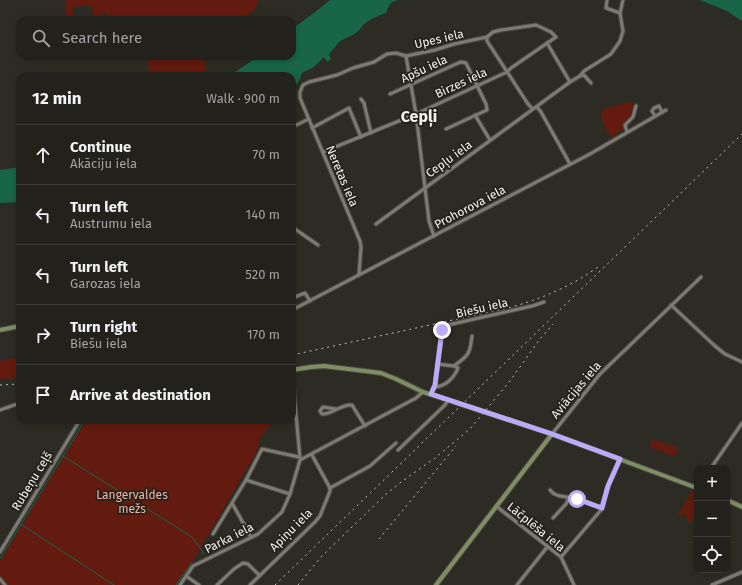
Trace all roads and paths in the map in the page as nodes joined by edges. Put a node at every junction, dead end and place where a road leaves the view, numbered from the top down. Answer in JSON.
{"nodes":[{"id":1,"x":607,"y":0,"type":"edge"},
{"id":2,"x":623,"y":0,"type":"edge"},
{"id":3,"x":620,"y":12,"type":"junction"},
{"id":4,"x":487,"y":37,"type":"junction"},
{"id":5,"x":556,"y":37,"type":"joint"},
{"id":6,"x":547,"y":43,"type":"junction"},
{"id":7,"x":406,"y":56,"type":"junction"},
{"id":8,"x":507,"y":72,"type":"junction"},
{"id":9,"x":580,"y":76,"type":"junction"},
{"id":10,"x":570,"y":82,"type":"junction"},
{"id":11,"x":591,"y":83,"type":"dead end"},
{"id":12,"x":303,"y":85,"type":"joint"},
{"id":13,"x":411,"y":85,"type":"junction"},
{"id":14,"x":478,"y":85,"type":"junction"},
{"id":15,"x":390,"y":94,"type":"dead end"},
{"id":16,"x":361,"y":99,"type":"dead end"},
{"id":17,"x":636,"y":106,"type":"dead end"},
{"id":18,"x":537,"y":107,"type":"junction"},
{"id":19,"x":534,"y":109,"type":"junction"},
{"id":20,"x":666,"y":110,"type":"dead end"},
{"id":21,"x":662,"y":112,"type":"junction"},
{"id":22,"x":416,"y":114,"type":"junction"},
{"id":23,"x":475,"y":115,"type":"junction"},
{"id":24,"x":654,"y":116,"type":"junction"},
{"id":25,"x":309,"y":119,"type":"junction"},
{"id":26,"x":296,"y":125,"type":"edge"},
{"id":27,"x":312,"y":128,"type":"junction"},
{"id":28,"x":446,"y":128,"type":"dead end"},
{"id":29,"x":627,"y":132,"type":"junction"},
{"id":30,"x":371,"y":133,"type":"junction"},
{"id":31,"x":361,"y":137,"type":"junction"},
{"id":32,"x":490,"y":140,"type":"junction"},
{"id":33,"x":323,"y":152,"type":"junction"},
{"id":34,"x":570,"y":164,"type":"junction"},
{"id":35,"x":425,"y":187,"type":"junction"},
{"id":36,"x":376,"y":224,"type":"dead end"},
{"id":37,"x":296,"y":230,"type":"edge"},
{"id":38,"x":434,"y":236,"type":"junction"},
{"id":39,"x":318,"y":245,"type":"dead end"},
{"id":40,"x":359,"y":275,"type":"junction"},
{"id":41,"x":701,"y":276,"type":"dead end"},
{"id":42,"x":296,"y":296,"type":"edge"},
{"id":43,"x":310,"y":301,"type":"junction"},
{"id":44,"x":544,"y":302,"type":"dead end"},
{"id":45,"x":671,"y":305,"type":"junction"},
{"id":46,"x":296,"y":308,"type":"edge"},
{"id":47,"x":16,"y":327,"type":"edge"},
{"id":48,"x":0,"y":330,"type":"edge"},
{"id":49,"x":472,"y":336,"type":"dead end"},
{"id":50,"x":742,"y":362,"type":"edge"},
{"id":51,"x":437,"y":364,"type":"junction"},
{"id":52,"x":454,"y":366,"type":"junction"},
{"id":53,"x":296,"y":370,"type":"edge"},
{"id":54,"x":434,"y":387,"type":"junction"},
{"id":55,"x":423,"y":392,"type":"junction"},
{"id":56,"x":431,"y":394,"type":"junction"},
{"id":57,"x":448,"y":400,"type":"junction"},
{"id":58,"x":16,"y":404,"type":"edge"},
{"id":59,"x":336,"y":409,"type":"dead end"},
{"id":60,"x":0,"y":410,"type":"edge"},
{"id":61,"x":296,"y":415,"type":"edge"},
{"id":62,"x":78,"y":424,"type":"edge"},
{"id":63,"x":741,"y":425,"type":"edge"},
{"id":64,"x":365,"y":426,"type":"junction"},
{"id":65,"x":552,"y":434,"type":"junction"},
{"id":66,"x":396,"y":443,"type":"dead end"},
{"id":67,"x":398,"y":450,"type":"dead end"},
{"id":68,"x":312,"y":455,"type":"junction"},
{"id":69,"x":300,"y":459,"type":"junction"},
{"id":70,"x":620,"y":459,"type":"junction"},
{"id":71,"x":713,"y":465,"type":"edge"},
{"id":72,"x":246,"y":480,"type":"junction"},
{"id":73,"x":694,"y":487,"type":"edge"},
{"id":74,"x":330,"y":488,"type":"junction"},
{"id":75,"x":550,"y":490,"type":"dead end"},
{"id":76,"x":290,"y":494,"type":"junction"},
{"id":77,"x":569,"y":498,"type":"junction"},
{"id":78,"x":729,"y":501,"type":"edge"},
{"id":79,"x":232,"y":503,"type":"junction"},
{"id":80,"x":496,"y":506,"type":"junction"},
{"id":81,"x":742,"y":507,"type":"edge"},
{"id":82,"x":602,"y":508,"type":"junction"},
{"id":83,"x":553,"y":518,"type":"dead end"},
{"id":84,"x":213,"y":534,"type":"dead end"},
{"id":85,"x":251,"y":537,"type":"junction"},
{"id":86,"x":548,"y":546,"type":"junction"},
{"id":87,"x":0,"y":552,"type":"edge"},
{"id":88,"x":561,"y":557,"type":"junction"},
{"id":89,"x":742,"y":572,"type":"edge"},
{"id":90,"x":259,"y":575,"type":"junction"},
{"id":91,"x":186,"y":576,"type":"junction"},
{"id":92,"x":0,"y":579,"type":"edge"},
{"id":93,"x":723,"y":580,"type":"junction"},
{"id":94,"x":5,"y":585,"type":"edge"},
{"id":95,"x":180,"y":585,"type":"edge"},
{"id":96,"x":199,"y":585,"type":"edge"},
{"id":97,"x":217,"y":585,"type":"edge"},
{"id":98,"x":250,"y":585,"type":"edge"},
{"id":99,"x":436,"y":585,"type":"edge"},
{"id":100,"x":517,"y":585,"type":"edge"},
{"id":101,"x":574,"y":585,"type":"edge"},
{"id":102,"x":712,"y":585,"type":"edge"},
{"id":103,"x":725,"y":585,"type":"edge"}],
"edges":[{"from":1,"to":3,"type":"street"},
{"from":2,"to":3,"type":"street"},
{"from":3,"to":9,"type":"street","name":"Cepļu iela"},
{"from":4,"to":5,"type":"street","name":"Upes iela"},
{"from":4,"to":7,"type":"street","name":"Upes iela"},
{"from":4,"to":8,"type":"street"},
{"from":5,"to":6,"type":"street","name":"Birzes iela"},
{"from":6,"to":8,"type":"street","name":"Birzes iela"},
{"from":6,"to":10,"type":"street"},
{"from":7,"to":12,"type":"street","name":"Upes iela"},
{"from":7,"to":13,"type":"street"},
{"from":8,"to":14,"type":"street","name":"Birzes iela"},
{"from":8,"to":19,"type":"street"},
{"from":9,"to":10,"type":"street","name":"Cepļu iela"},
{"from":9,"to":11,"type":"street"},
{"from":10,"to":18,"type":"street","name":"Cepļu iela"},
{"from":12,"to":25,"type":"street","name":"Neretas iela"},
{"from":13,"to":14,"type":"street","name":"Apšu iela"},
{"from":13,"to":15,"type":"street","name":"Apšu iela"},
{"from":13,"to":22,"type":"street"},
{"from":14,"to":22,"type":"street","name":"Birzes iela"},
{"from":14,"to":23,"type":"street","name":"Apšu iela"},
{"from":16,"to":30,"type":"street"},
{"from":17,"to":29,"type":"street"},
{"from":18,"to":19,"type":"street","name":"Cepļu iela"},
{"from":18,"to":34,"type":"street"},
{"from":19,"to":32,"type":"street","name":"Cepļu iela"},
{"from":20,"to":21,"type":"street","name":"Prohorova iela"},
{"from":21,"to":24,"type":"street","name":"Prohorova iela"},
{"from":21,"to":24,"type":"street","name":"Prohorova iela"},
{"from":22,"to":30,"type":"street","name":"Birzes iela"},
{"from":22,"to":35,"type":"street"},
{"from":23,"to":28,"type":"street","name":"Apšu iela"},
{"from":23,"to":32,"type":"street"},
{"from":24,"to":29,"type":"street","name":"Prohorova iela"},
{"from":25,"to":26,"type":"street"},
{"from":25,"to":27,"type":"street","name":"Neretas iela"},
{"from":27,"to":31,"type":"street"},
{"from":27,"to":33,"type":"street","name":"Neretas iela"},
{"from":29,"to":34,"type":"street","name":"Prohorova iela"},
{"from":30,"to":31,"type":"street","name":"Birzes iela"},
{"from":31,"to":33,"type":"street","name":"Birzes iela"},
{"from":32,"to":35,"type":"street","name":"Cepļu iela"},
{"from":33,"to":40,"type":"street","name":"Neretas iela"},
{"from":34,"to":38,"type":"street","name":"Prohorova iela"},
{"from":35,"to":36,"type":"street","name":"Cepļu iela"},
{"from":35,"to":38,"type":"street"},
{"from":37,"to":39,"type":"street"},
{"from":38,"to":40,"type":"street","name":"Prohorova iela"},
{"from":40,"to":43,"type":"street","name":"Prohorova iela"},
{"from":41,"to":45,"type":"street","name":"Aviācijas iela"},
{"from":42,"to":43,"type":"street"},
{"from":43,"to":46,"type":"street","name":"Prohorova iela"},
{"from":44,"to":51,"type":"street","name":"Biešu iela"},
{"from":45,"to":50,"type":"street"},
{"from":45,"to":65,"type":"street","name":"Aviācijas iela"},
{"from":47,"to":48,"type":"main road"},
{"from":49,"to":52,"type":"street"},
{"from":51,"to":52,"type":"street"},
{"from":51,"to":54,"type":"street","name":"Biešu iela"},
{"from":52,"to":54,"type":"street"},
{"from":53,"to":55,"type":"main road"},
{"from":54,"to":56,"type":"street","name":"Biešu iela"},
{"from":55,"to":56,"type":"main road"},
{"from":55,"to":64,"type":"street"},
{"from":56,"to":57,"type":"main road"},
{"from":57,"to":65,"type":"main road"},
{"from":57,"to":67,"type":"street"},
{"from":58,"to":60,"type":"street"},
{"from":59,"to":64,"type":"street"},
{"from":61,"to":69,"type":"street"},
{"from":62,"to":87,"type":"street","name":"Rubeņu ceļš"},
{"from":63,"to":71,"type":"street"},
{"from":64,"to":68,"type":"street"},
{"from":65,"to":70,"type":"main road"},
{"from":65,"to":80,"type":"main road","name":"Aviācijas iela"},
{"from":66,"to":74,"type":"street"},
{"from":68,"to":69,"type":"street"},
{"from":68,"to":74,"type":"street"},
{"from":69,"to":72,"type":"street"},
{"from":69,"to":76,"type":"street","name":"Parka iela"},
{"from":70,"to":73,"type":"main road"},
{"from":70,"to":82,"type":"street"},
{"from":72,"to":76,"type":"street"},
{"from":72,"to":79,"type":"street"},
{"from":74,"to":90,"type":"street","name":"Apiņu iela"},
{"from":75,"to":77,"type":"street"},
{"from":76,"to":85,"type":"street","name":"Parka iela"},
{"from":77,"to":82,"type":"street"},
{"from":77,"to":83,"type":"street"},
{"from":78,"to":81,"type":"main road"},
{"from":79,"to":84,"type":"street"},
{"from":79,"to":85,"type":"street"},
{"from":80,"to":86,"type":"street","name":"Lāčplēša iela"},
{"from":80,"to":99,"type":"main road","name":"Aviācijas iela"},
{"from":82,"to":88,"type":"street"},
{"from":85,"to":91,"type":"street","name":"Parka iela"},
{"from":86,"to":88,"type":"street","name":"Lāčplēša iela"},
{"from":86,"to":100,"type":"street"},
{"from":88,"to":101,"type":"street","name":"Lāčplēša iela"},
{"from":89,"to":93,"type":"street"},
{"from":90,"to":97,"type":"street"},
{"from":90,"to":98,"type":"street","name":"Apiņu iela"},
{"from":91,"to":95,"type":"street","name":"Parka iela"},
{"from":91,"to":96,"type":"street"},
{"from":92,"to":94,"type":"street"},
{"from":93,"to":102,"type":"street"},
{"from":93,"to":103,"type":"street"}]}
